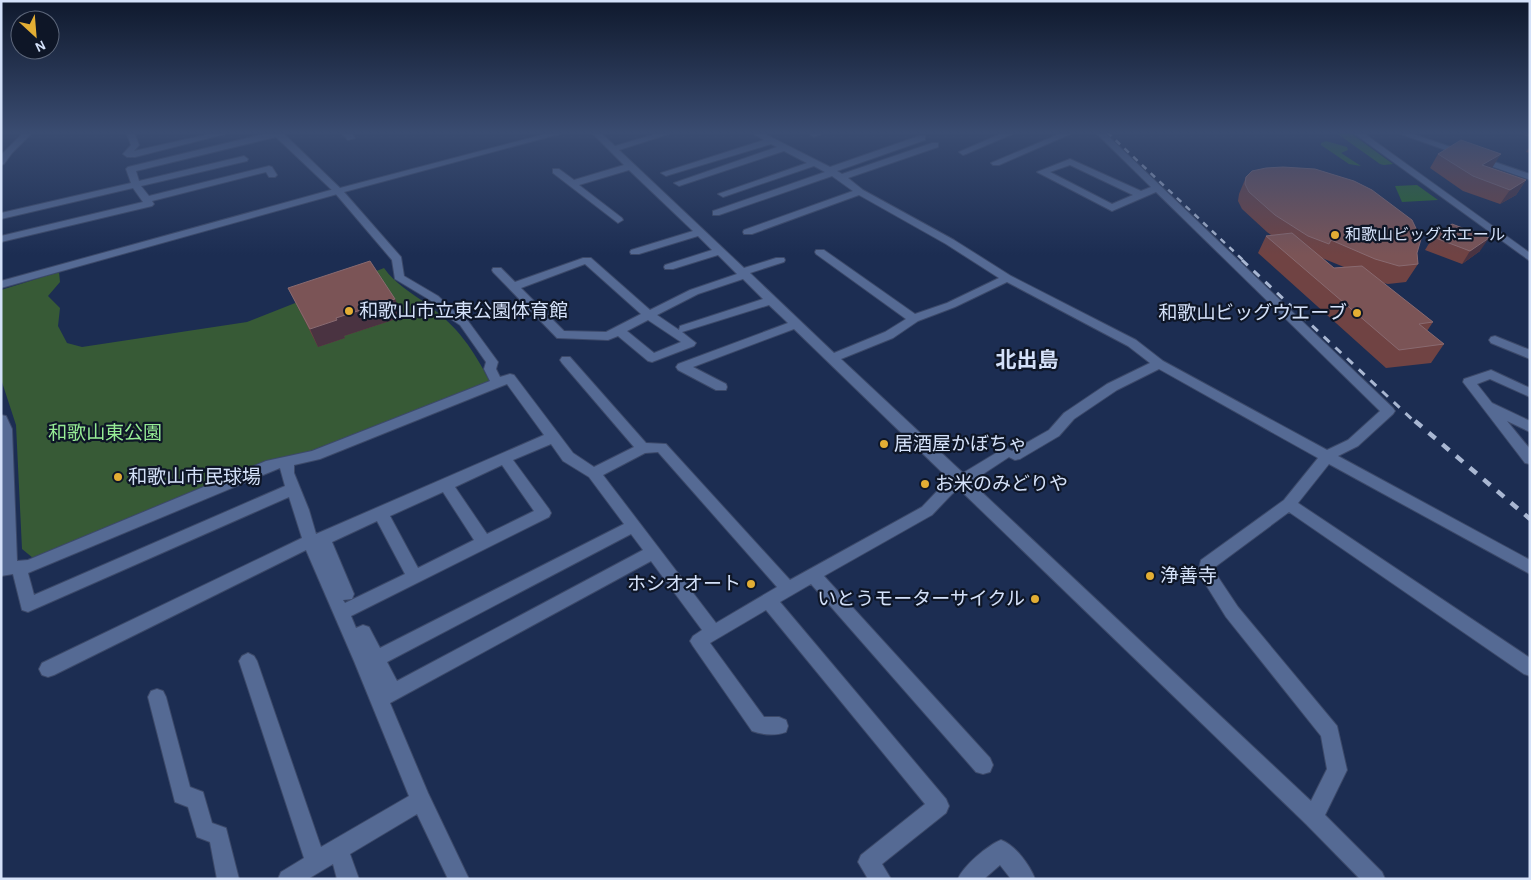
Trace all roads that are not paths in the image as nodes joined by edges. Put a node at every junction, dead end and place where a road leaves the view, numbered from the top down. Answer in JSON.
{"nodes":[{"id":1,"x":132,"y":173,"type":"edge"},
{"id":2,"x":186,"y":173,"type":"edge"},
{"id":3,"x":256,"y":173,"type":"edge"},
{"id":4,"x":319,"y":173,"type":"edge"},
{"id":5,"x":406,"y":173,"type":"edge"},
{"id":6,"x":559,"y":173,"type":"edge"},
{"id":7,"x":608,"y":173,"type":"edge"},
{"id":8,"x":638,"y":173,"type":"edge"},
{"id":9,"x":709,"y":173,"type":"edge"},
{"id":10,"x":784,"y":173,"type":"edge"},
{"id":11,"x":838,"y":173,"type":"edge"},
{"id":12,"x":1044,"y":173,"type":"edge"},
{"id":13,"x":1094,"y":173,"type":"edge"},
{"id":14,"x":1142,"y":173,"type":"edge"},
{"id":15,"x":1413,"y":173,"type":"edge"},
{"id":16,"x":1425,"y":173,"type":"edge"},
{"id":17,"x":1516,"y":173,"type":"edge"},
{"id":18,"x":835,"y":174,"type":"junction"},
{"id":19,"x":1530,"y":178,"type":"edge"},
{"id":20,"x":679,"y":183,"type":"dead end"},
{"id":21,"x":572,"y":184,"type":"junction"},
{"id":22,"x":136,"y":185,"type":"junction"},
{"id":23,"x":1157,"y":188,"type":"junction"},
{"id":24,"x":338,"y":191,"type":"junction"},
{"id":25,"x":860,"y":192,"type":"junction"},
{"id":26,"x":723,"y":194,"type":"dead end"},
{"id":27,"x":1142,"y":195,"type":"junction"},
{"id":28,"x":146,"y":200,"type":"junction"},
{"id":29,"x":716,"y":213,"type":"dead end"},
{"id":30,"x":1,"y":216,"type":"edge"},
{"id":31,"x":618,"y":220,"type":"dead end"},
{"id":32,"x":700,"y":232,"type":"junction"},
{"id":33,"x":748,"y":232,"type":"dead end"},
{"id":34,"x":1,"y":239,"type":"edge"},
{"id":35,"x":1530,"y":248,"type":"edge"},
{"id":36,"x":635,"y":252,"type":"dead end"},
{"id":37,"x":720,"y":252,"type":"junction"},
{"id":38,"x":820,"y":252,"type":"dead end"},
{"id":39,"x":1530,"y":258,"type":"edge"},
{"id":40,"x":780,"y":260,"type":"dead end"},
{"id":41,"x":668,"y":267,"type":"dead end"},
{"id":42,"x":496,"y":270,"type":"dead end"},
{"id":43,"x":743,"y":273,"type":"junction"},
{"id":44,"x":1007,"y":278,"type":"junction"},
{"id":45,"x":1,"y":285,"type":"edge"},
{"id":46,"x":513,"y":287,"type":"junction"},
{"id":47,"x":772,"y":300,"type":"junction"},
{"id":48,"x":649,"y":315,"type":"junction"},
{"id":49,"x":914,"y":319,"type":"junction"},
{"id":50,"x":797,"y":324,"type":"junction"},
{"id":51,"x":684,"y":329,"type":"dead end"},
{"id":52,"x":619,"y":331,"type":"junction"},
{"id":53,"x":1495,"y":340,"type":"dead end"},
{"id":54,"x":1530,"y":355,"type":"edge"},
{"id":55,"x":832,"y":358,"type":"junction"},
{"id":56,"x":566,"y":360,"type":"dead end"},
{"id":57,"x":1159,"y":364,"type":"junction"},
{"id":58,"x":498,"y":383,"type":"junction"},
{"id":59,"x":721,"y":388,"type":"dead end"},
{"id":60,"x":1530,"y":393,"type":"edge"},
{"id":61,"x":1487,"y":406,"type":"junction"},
{"id":62,"x":1,"y":419,"type":"edge"},
{"id":63,"x":1530,"y":427,"type":"edge"},
{"id":64,"x":553,"y":437,"type":"junction"},
{"id":65,"x":643,"y":448,"type":"junction"},
{"id":66,"x":1327,"y":456,"type":"junction"},
{"id":67,"x":505,"y":459,"type":"junction"},
{"id":68,"x":1530,"y":459,"type":"edge"},
{"id":69,"x":287,"y":462,"type":"junction"},
{"id":70,"x":594,"y":473,"type":"junction"},
{"id":71,"x":960,"y":482,"type":"junction"},
{"id":72,"x":446,"y":485,"type":"junction"},
{"id":73,"x":293,"y":489,"type":"junction"},
{"id":74,"x":1289,"y":504,"type":"junction"},
{"id":75,"x":381,"y":514,"type":"junction"},
{"id":76,"x":633,"y":526,"type":"junction"},
{"id":77,"x":316,"y":540,"type":"junction"},
{"id":78,"x":484,"y":543,"type":"junction"},
{"id":79,"x":653,"y":552,"type":"junction"},
{"id":80,"x":10,"y":568,"type":"edge"},
{"id":81,"x":1530,"y":568,"type":"edge"},
{"id":82,"x":813,"y":575,"type":"junction"},
{"id":83,"x":415,"y":577,"type":"junction"},
{"id":84,"x":788,"y":589,"type":"junction"},
{"id":85,"x":346,"y":594,"type":"dead end"},
{"id":86,"x":768,"y":600,"type":"junction"},
{"id":87,"x":341,"y":613,"type":"junction"},
{"id":88,"x":363,"y":632,"type":"dead end"},
{"id":89,"x":713,"y":632,"type":"junction"},
{"id":90,"x":378,"y":658,"type":"junction"},
{"id":91,"x":248,"y":661,"type":"dead end"},
{"id":92,"x":1530,"y":668,"type":"edge"},
{"id":93,"x":48,"y":669,"type":"dead end"},
{"id":94,"x":388,"y":681,"type":"dead end"},
{"id":95,"x":157,"y":697,"type":"dead end"},
{"id":96,"x":379,"y":700,"type":"junction"},
{"id":97,"x":779,"y":726,"type":"dead end"},
{"id":98,"x":983,"y":765,"type":"dead end"},
{"id":99,"x":421,"y":800,"type":"junction"},
{"id":100,"x":1313,"y":817,"type":"junction"},
{"id":101,"x":338,"y":849,"type":"junction"},
{"id":102,"x":316,"y":862,"type":"junction"},
{"id":103,"x":228,"y":879,"type":"edge"},
{"id":104,"x":288,"y":879,"type":"edge"},
{"id":105,"x":348,"y":879,"type":"edge"},
{"id":106,"x":459,"y":879,"type":"edge"},
{"id":107,"x":882,"y":879,"type":"edge"},
{"id":108,"x":968,"y":879,"type":"edge"},
{"id":109,"x":1025,"y":879,"type":"edge"},
{"id":110,"x":1375,"y":879,"type":"edge"}],
"edges":[{"from":1,"to":22,"type":"street"},
{"from":2,"to":22,"type":"street"},
{"from":3,"to":28,"type":"street"},
{"from":4,"to":24,"type":"street"},
{"from":5,"to":24,"type":"street"},
{"from":6,"to":21,"type":"street"},
{"from":7,"to":21,"type":"street"},
{"from":8,"to":32,"type":"street"},
{"from":9,"to":20,"type":"street"},
{"from":10,"to":26,"type":"street"},
{"from":11,"to":18,"type":"street"},
{"from":12,"to":27,"type":"street"},
{"from":13,"to":27,"type":"street"},
{"from":14,"to":23,"type":"street"},
{"from":15,"to":39,"type":"street"},
{"from":16,"to":35,"type":"street"},
{"from":17,"to":19,"type":"street"},
{"from":18,"to":25,"type":"street"},
{"from":18,"to":29,"type":"street"},
{"from":21,"to":31,"type":"street"},
{"from":22,"to":28,"type":"street"},
{"from":22,"to":30,"type":"street"},
{"from":23,"to":27,"type":"street"},
{"from":23,"to":66,"type":"street"},
{"from":24,"to":45,"type":"street"},
{"from":24,"to":58,"type":"street"},
{"from":25,"to":33,"type":"street"},
{"from":25,"to":44,"type":"street"},
{"from":28,"to":34,"type":"street"},
{"from":32,"to":36,"type":"street"},
{"from":32,"to":37,"type":"street"},
{"from":37,"to":41,"type":"street"},
{"from":37,"to":43,"type":"street"},
{"from":38,"to":49,"type":"street"},
{"from":40,"to":43,"type":"street"},
{"from":42,"to":46,"type":"street"},
{"from":43,"to":47,"type":"street"},
{"from":43,"to":48,"type":"street"},
{"from":44,"to":49,"type":"street"},
{"from":44,"to":57,"type":"street"},
{"from":46,"to":48,"type":"street"},
{"from":46,"to":52,"type":"street"},
{"from":47,"to":50,"type":"street"},
{"from":47,"to":51,"type":"street"},
{"from":48,"to":52,"type":"street"},
{"from":48,"to":52,"type":"street"},
{"from":49,"to":55,"type":"street"},
{"from":50,"to":55,"type":"street"},
{"from":50,"to":59,"type":"street"},
{"from":53,"to":54,"type":"street"},
{"from":55,"to":71,"type":"street"},
{"from":56,"to":65,"type":"street"},
{"from":57,"to":66,"type":"street"},
{"from":57,"to":71,"type":"street"},
{"from":58,"to":64,"type":"street"},
{"from":58,"to":69,"type":"street"},
{"from":60,"to":61,"type":"street"},
{"from":61,"to":63,"type":"street"},
{"from":61,"to":68,"type":"street"},
{"from":62,"to":80,"type":"street"},
{"from":64,"to":67,"type":"street"},
{"from":64,"to":70,"type":"street"},
{"from":65,"to":70,"type":"street"},
{"from":65,"to":84,"type":"street"},
{"from":66,"to":74,"type":"street"},
{"from":66,"to":81,"type":"street"},
{"from":67,"to":72,"type":"street"},
{"from":67,"to":78,"type":"street"},
{"from":69,"to":73,"type":"street"},
{"from":69,"to":80,"type":"street"},
{"from":70,"to":76,"type":"street"},
{"from":71,"to":82,"type":"street"},
{"from":71,"to":100,"type":"street"},
{"from":72,"to":75,"type":"street"},
{"from":72,"to":78,"type":"street"},
{"from":73,"to":77,"type":"street"},
{"from":73,"to":80,"type":"street"},
{"from":74,"to":92,"type":"street"},
{"from":74,"to":100,"type":"street"},
{"from":75,"to":77,"type":"street"},
{"from":75,"to":83,"type":"street"},
{"from":76,"to":79,"type":"street"},
{"from":76,"to":90,"type":"street"},
{"from":77,"to":85,"type":"street"},
{"from":77,"to":87,"type":"street"},
{"from":77,"to":93,"type":"street"},
{"from":78,"to":83,"type":"street"},
{"from":79,"to":89,"type":"street"},
{"from":79,"to":96,"type":"street"},
{"from":82,"to":84,"type":"street"},
{"from":82,"to":98,"type":"street"},
{"from":83,"to":87,"type":"street"},
{"from":84,"to":86,"type":"street"},
{"from":86,"to":89,"type":"street"},
{"from":86,"to":107,"type":"street"},
{"from":87,"to":96,"type":"street"},
{"from":88,"to":90,"type":"street"},
{"from":89,"to":97,"type":"street"},
{"from":90,"to":94,"type":"street"},
{"from":91,"to":102,"type":"street"},
{"from":95,"to":103,"type":"street"},
{"from":96,"to":99,"type":"street"},
{"from":99,"to":101,"type":"street"},
{"from":99,"to":106,"type":"street"},
{"from":100,"to":110,"type":"street"},
{"from":101,"to":102,"type":"street"},
{"from":101,"to":105,"type":"street"},
{"from":102,"to":104,"type":"street"},
{"from":108,"to":109,"type":"street"}]}
